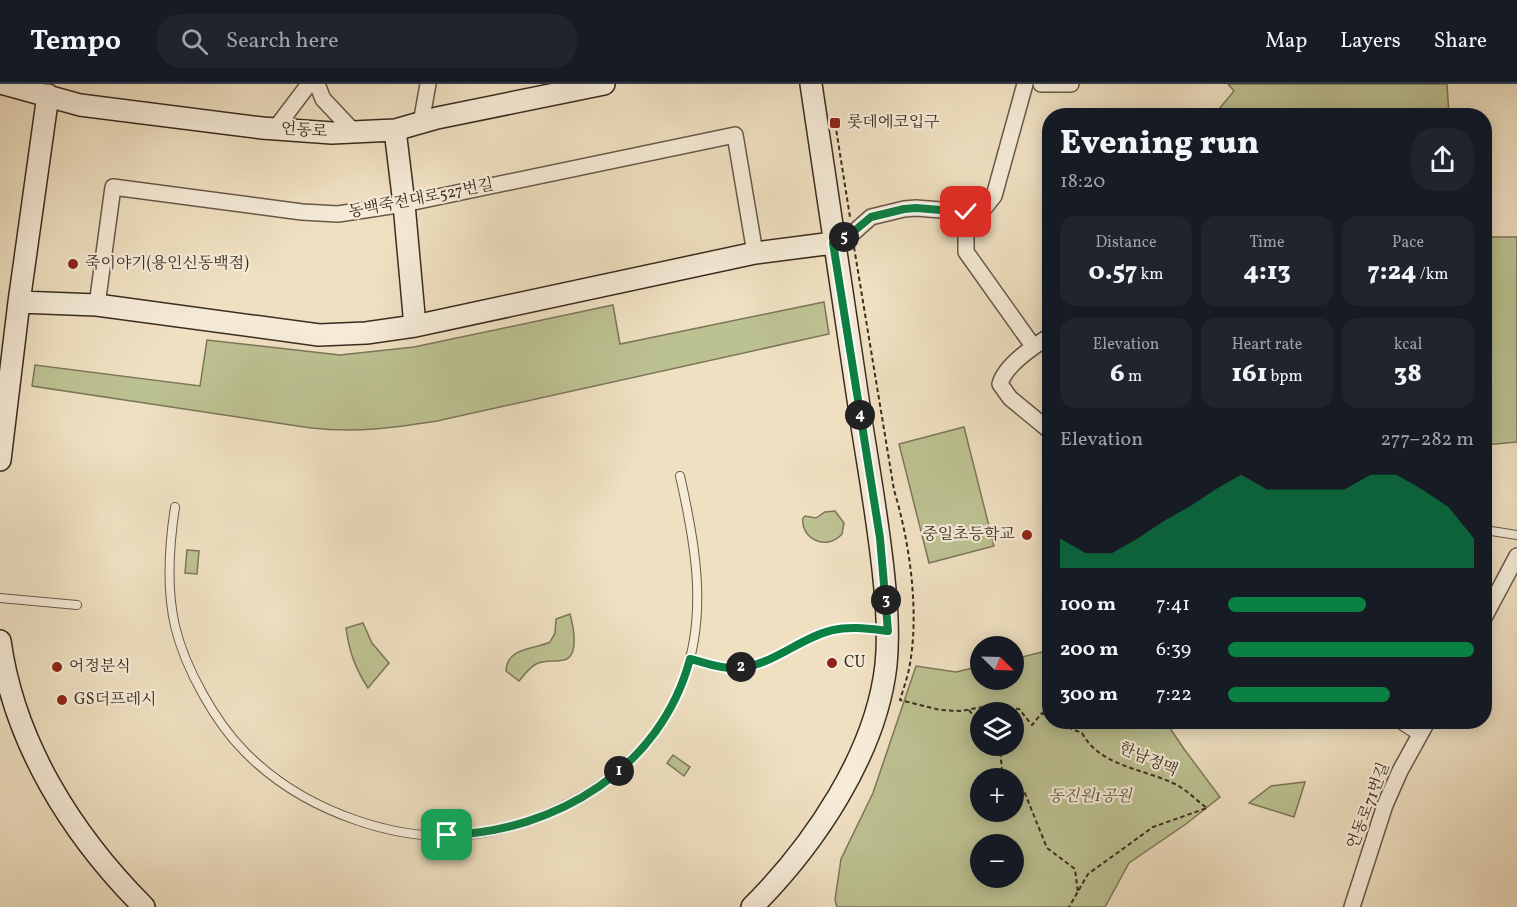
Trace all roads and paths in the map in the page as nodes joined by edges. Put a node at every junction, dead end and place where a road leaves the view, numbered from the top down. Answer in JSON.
{"nodes":[{"id":1,"x":4,"y":84,"type":"edge"},
{"id":2,"x":309,"y":84,"type":"edge"},
{"id":3,"x":317,"y":84,"type":"edge"},
{"id":4,"x":428,"y":84,"type":"edge"},
{"id":5,"x":603,"y":84,"type":"edge"},
{"id":6,"x":811,"y":84,"type":"edge"},
{"id":7,"x":1025,"y":84,"type":"edge"},
{"id":8,"x":1041,"y":84,"type":"edge"},
{"id":9,"x":1071,"y":84,"type":"edge"},
{"id":10,"x":48,"y":95,"type":"junction"},
{"id":11,"x":833,"y":113,"type":"dead end"},
{"id":12,"x":421,"y":123,"type":"junction"},
{"id":13,"x":275,"y":129,"type":"junction"},
{"id":14,"x":395,"y":130,"type":"junction"},
{"id":15,"x":354,"y":132,"type":"junction"},
{"id":16,"x":404,"y":204,"type":"junction"},
{"id":17,"x":966,"y":212,"type":"junction"},
{"id":18,"x":853,"y":232,"type":"junction"},
{"id":19,"x":833,"y":243,"type":"junction"},
{"id":20,"x":755,"y":253,"type":"junction"},
{"id":21,"x":19,"y":302,"type":"junction"},
{"id":22,"x":97,"y":304,"type":"junction"},
{"id":23,"x":416,"y":326,"type":"junction"},
{"id":24,"x":1042,"y":341,"type":"edge"},
{"id":25,"x":1033,"y":346,"type":"junction"},
{"id":26,"x":1042,"y":424,"type":"edge"},
{"id":27,"x":0,"y":460,"type":"edge"},
{"id":28,"x":680,"y":476,"type":"dead end"},
{"id":29,"x":175,"y":507,"type":"dead end"},
{"id":30,"x":1492,"y":531,"type":"edge"},
{"id":31,"x":1517,"y":535,"type":"edge"},
{"id":32,"x":1517,"y":556,"type":"edge"},
{"id":33,"x":0,"y":598,"type":"edge"},
{"id":34,"x":1492,"y":603,"type":"edge"},
{"id":35,"x":77,"y":605,"type":"dead end"},
{"id":36,"x":888,"y":631,"type":"junction"},
{"id":37,"x":0,"y":641,"type":"edge"},
{"id":38,"x":690,"y":659,"type":"junction"},
{"id":39,"x":968,"y":710,"type":"junction"},
{"id":40,"x":970,"y":713,"type":"edge"},
{"id":41,"x":1042,"y":713,"type":"edge"},
{"id":42,"x":1072,"y":729,"type":"edge"},
{"id":43,"x":1407,"y":729,"type":"edge"},
{"id":44,"x":1423,"y":729,"type":"edge"},
{"id":45,"x":1419,"y":737,"type":"junction"},
{"id":46,"x":1024,"y":791,"type":"edge"},
{"id":47,"x":1078,"y":893,"type":"junction"},
{"id":48,"x":144,"y":907,"type":"edge"},
{"id":49,"x":752,"y":907,"type":"edge"},
{"id":50,"x":1069,"y":907,"type":"edge"},
{"id":51,"x":1352,"y":907,"type":"edge"}],
"edges":[{"from":1,"to":10,"type":"street","name":"언동로"},
{"from":2,"to":13,"type":"street"},
{"from":3,"to":15,"type":"street"},
{"from":4,"to":12,"type":"street"},
{"from":5,"to":12,"type":"street","name":"언동로"},
{"from":6,"to":19,"type":"street"},
{"from":7,"to":17,"type":"street"},
{"from":8,"to":9,"type":"street"},
{"from":10,"to":13,"type":"street","name":"언동로"},
{"from":10,"to":21,"type":"street"},
{"from":11,"to":18,"type":"path"},
{"from":12,"to":14,"type":"street","name":"언동로"},
{"from":13,"to":15,"type":"street","name":"언동로"},
{"from":14,"to":15,"type":"street","name":"언동로"},
{"from":14,"to":16,"type":"street"},
{"from":16,"to":20,"type":"street","name":"동백죽전대로527번길"},
{"from":16,"to":22,"type":"street","name":"동백죽전대로527번길"},
{"from":16,"to":23,"type":"street"},
{"from":17,"to":18,"type":"street"},
{"from":17,"to":25,"type":"street"},
{"from":18,"to":19,"type":"street"},
{"from":18,"to":39,"type":"path"},
{"from":19,"to":20,"type":"street"},
{"from":19,"to":36,"type":"street"},
{"from":20,"to":23,"type":"street"},
{"from":21,"to":22,"type":"street"},
{"from":21,"to":27,"type":"street"},
{"from":22,"to":23,"type":"street"},
{"from":24,"to":25,"type":"street"},
{"from":25,"to":26,"type":"street"},
{"from":28,"to":38,"type":"lane"},
{"from":29,"to":38,"type":"lane"},
{"from":30,"to":31,"type":"lane"},
{"from":32,"to":34,"type":"street"},
{"from":33,"to":35,"type":"lane"},
{"from":36,"to":38,"type":"lane"},
{"from":36,"to":49,"type":"street"},
{"from":37,"to":48,"type":"street"},
{"from":39,"to":40,"type":"path"},
{"from":39,"to":41,"type":"path"},
{"from":42,"to":47,"type":"path","name":"한남정맥"},
{"from":43,"to":45,"type":"lane"},
{"from":44,"to":45,"type":"street","name":"언동로71번길"},
{"from":45,"to":51,"type":"street","name":"언동로71번길"},
{"from":46,"to":47,"type":"path"},
{"from":47,"to":50,"type":"path","name":"한남정맥"}]}
